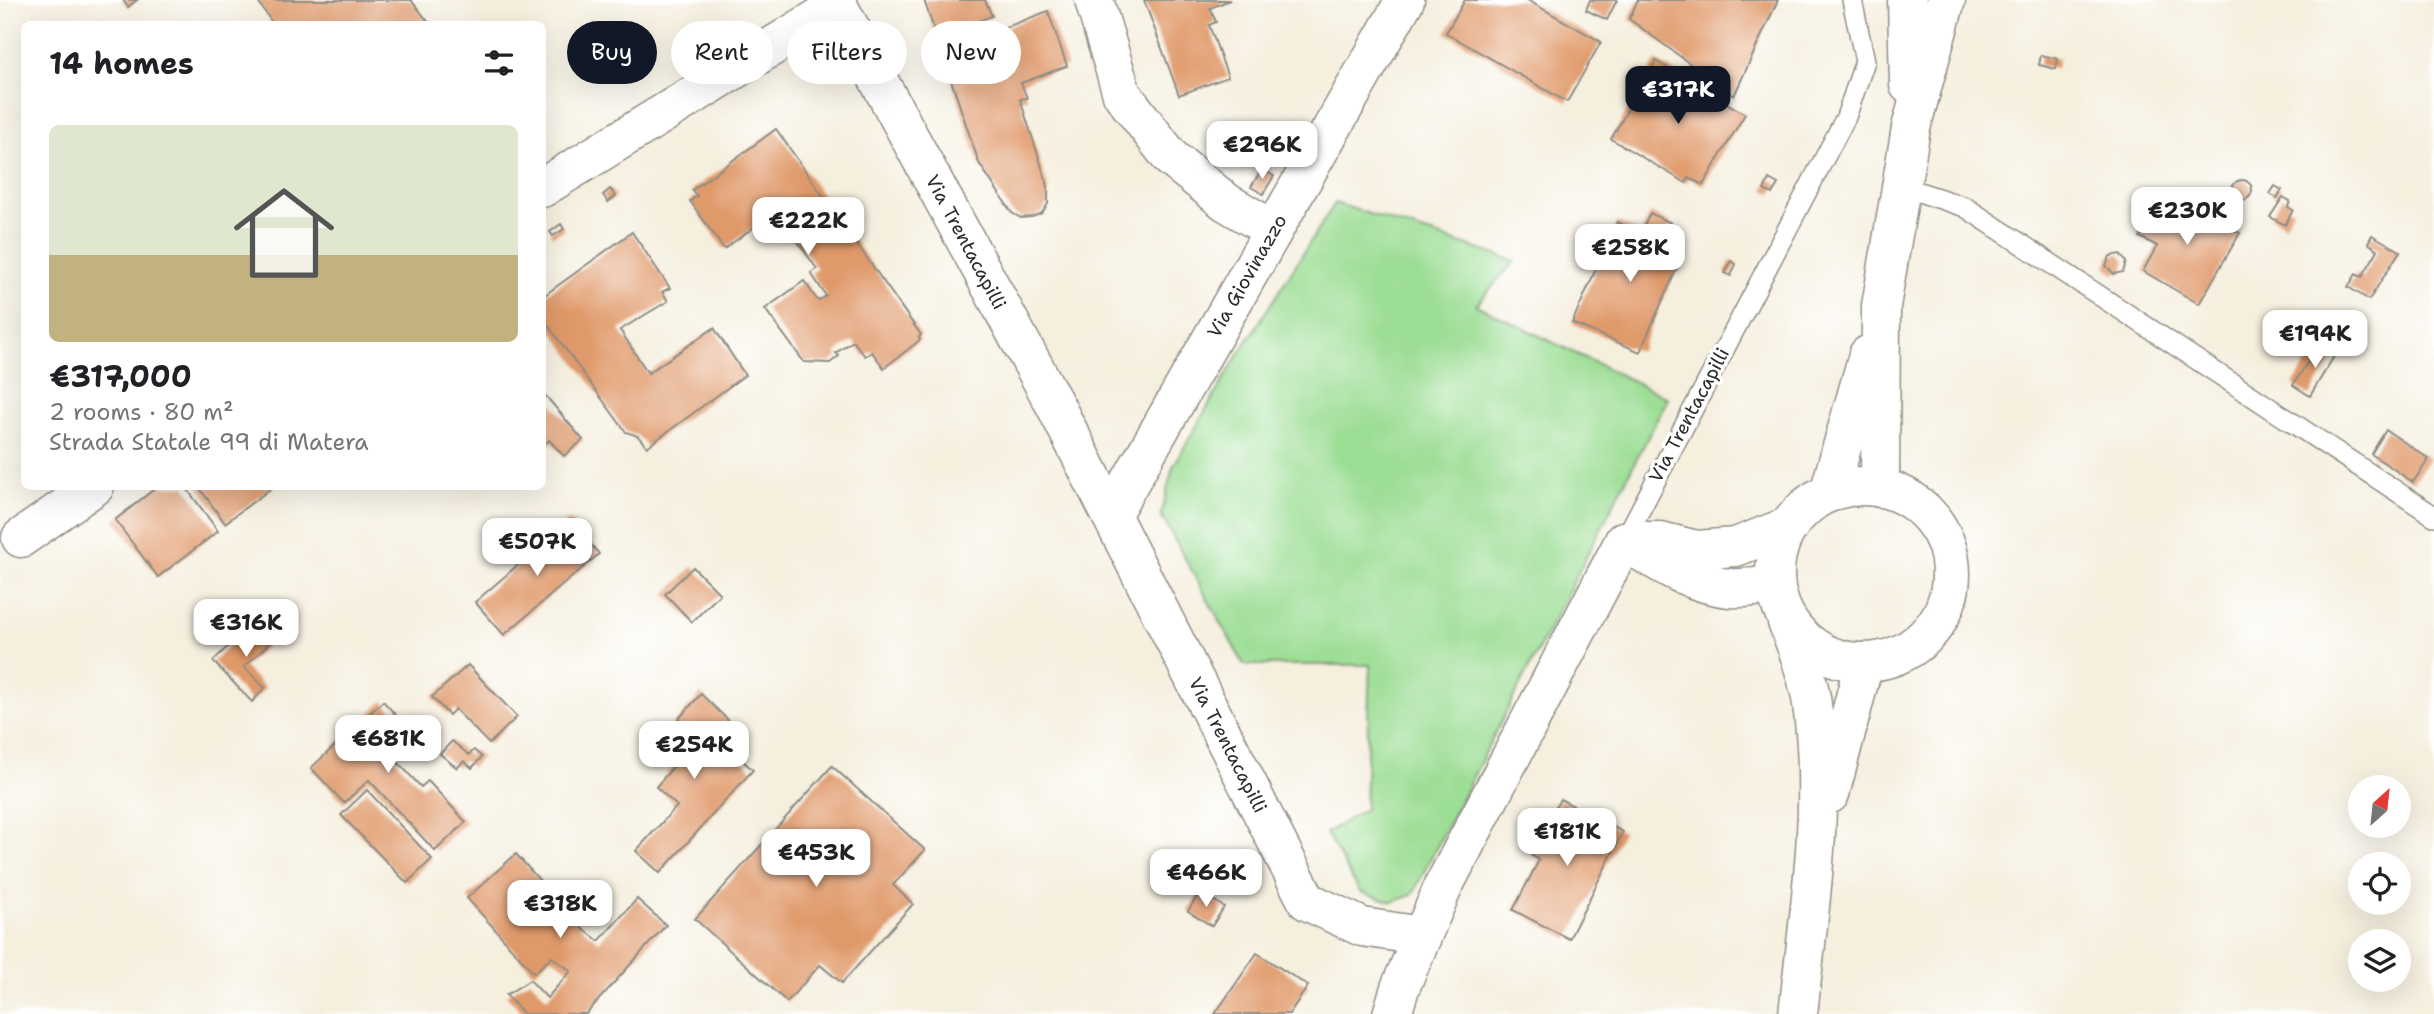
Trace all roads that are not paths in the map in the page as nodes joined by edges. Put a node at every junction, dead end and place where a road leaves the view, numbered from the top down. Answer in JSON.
{"nodes":[{"id":1,"x":1094,"y":0,"type":"edge"},
{"id":2,"x":1405,"y":0,"type":"edge"},
{"id":3,"x":1852,"y":0,"type":"edge"},
{"id":4,"x":1907,"y":0,"type":"edge"},
{"id":5,"x":1945,"y":0,"type":"edge"},
{"id":6,"x":836,"y":3,"type":"edge"},
{"id":7,"x":1911,"y":128,"type":"junction"},
{"id":8,"x":546,"y":185,"type":"edge"},
{"id":9,"x":1901,"y":186,"type":"junction"},
{"id":10,"x":1273,"y":230,"type":"junction"},
{"id":11,"x":1881,"y":306,"type":"junction"},
{"id":12,"x":1880,"y":488,"type":"junction"},
{"id":13,"x":89,"y":490,"type":"edge"},
{"id":14,"x":1829,"y":493,"type":"junction"},
{"id":15,"x":1111,"y":515,"type":"junction"},
{"id":16,"x":2434,"y":516,"type":"edge"},
{"id":17,"x":1789,"y":527,"type":"junction"},
{"id":18,"x":21,"y":538,"type":"dead end"},
{"id":19,"x":1624,"y":541,"type":"junction"},
{"id":20,"x":1780,"y":600,"type":"junction"},
{"id":21,"x":1864,"y":663,"type":"junction"},
{"id":22,"x":1815,"y":857,"type":"junction"},
{"id":23,"x":1422,"y":936,"type":"junction"},
{"id":24,"x":1392,"y":1014,"type":"edge"},
{"id":25,"x":1798,"y":1014,"type":"edge"}],
"edges":[{"from":1,"to":10,"type":"street"},
{"from":2,"to":10,"type":"street","name":"Via Giovinazzo"},
{"from":3,"to":19,"type":"lane","name":"Via Trentacapilli"},
{"from":4,"to":7,"type":"street"},
{"from":5,"to":7,"type":"street"},
{"from":6,"to":8,"type":"street","name":"Via Trentacapilli"},
{"from":6,"to":15,"type":"street","name":"Via Trentacapilli"},
{"from":7,"to":9,"type":"street"},
{"from":9,"to":11,"type":"street"},
{"from":9,"to":16,"type":"lane"},
{"from":10,"to":15,"type":"street","name":"Via Giovinazzo"},
{"from":11,"to":12,"type":"street"},
{"from":11,"to":14,"type":"street"},
{"from":12,"to":14,"type":"street"},
{"from":12,"to":21,"type":"street"},
{"from":13,"to":18,"type":"street"},
{"from":14,"to":17,"type":"street"},
{"from":15,"to":23,"type":"street","name":"Via Trentacapilli"},
{"from":17,"to":19,"type":"street"},
{"from":17,"to":20,"type":"street"},
{"from":19,"to":20,"type":"street"},
{"from":19,"to":23,"type":"street","name":"Via Trentacapilli"},
{"from":20,"to":21,"type":"street"},
{"from":20,"to":22,"type":"street"},
{"from":21,"to":22,"type":"street"},
{"from":22,"to":25,"type":"street"},
{"from":23,"to":24,"type":"street"}]}
